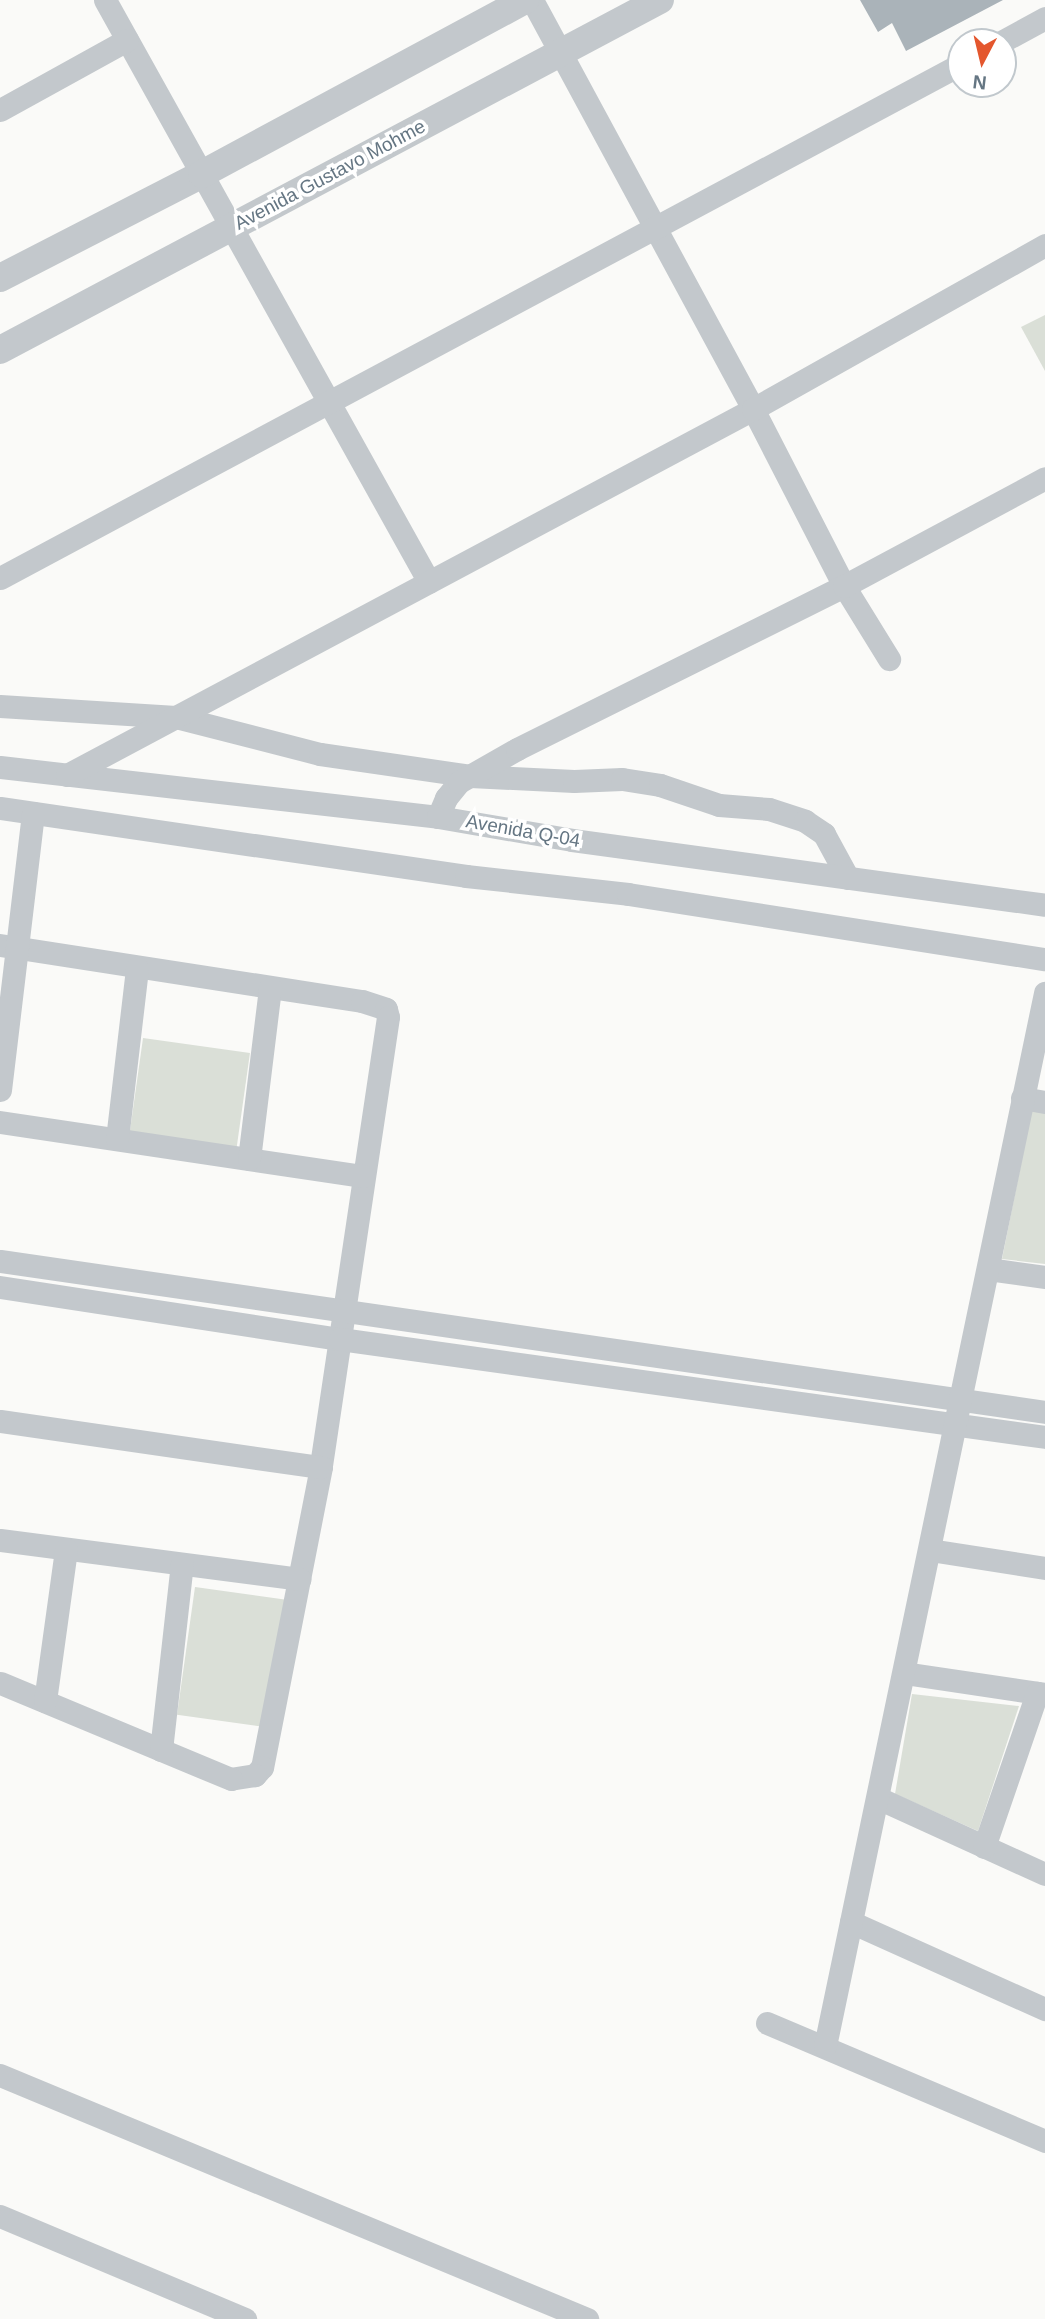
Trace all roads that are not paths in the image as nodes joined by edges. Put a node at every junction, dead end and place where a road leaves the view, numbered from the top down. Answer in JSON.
{"nodes":[{"id":1,"x":105,"y":0,"type":"edge"},
{"id":2,"x":525,"y":0,"type":"edge"},
{"id":3,"x":532,"y":0,"type":"edge"},
{"id":4,"x":660,"y":0,"type":"edge"},
{"id":5,"x":1045,"y":18,"type":"edge"},
{"id":6,"x":1017,"y":33,"type":"edge"},
{"id":7,"x":127,"y":40,"type":"junction"},
{"id":8,"x":562,"y":52,"type":"junction"},
{"id":9,"x":947,"y":72,"type":"edge"},
{"id":10,"x":0,"y":110,"type":"edge"},
{"id":11,"x":202,"y":174,"type":"junction"},
{"id":12,"x":232,"y":228,"type":"junction"},
{"id":13,"x":656,"y":228,"type":"junction"},
{"id":14,"x":1045,"y":245,"type":"edge"},
{"id":15,"x":0,"y":278,"type":"edge"},
{"id":16,"x":0,"y":350,"type":"edge"},
{"id":17,"x":329,"y":402,"type":"junction"},
{"id":18,"x":753,"y":410,"type":"junction"},
{"id":19,"x":1045,"y":478,"type":"edge"},
{"id":20,"x":0,"y":578,"type":"edge"},
{"id":21,"x":429,"y":582,"type":"junction"},
{"id":22,"x":844,"y":586,"type":"junction"},
{"id":23,"x":888,"y":659,"type":"dead end"},
{"id":24,"x":0,"y":706,"type":"edge"},
{"id":25,"x":176,"y":718,"type":"junction"},
{"id":26,"x":0,"y":766,"type":"edge"},
{"id":27,"x":67,"y":775,"type":"junction"},
{"id":28,"x":470,"y":776,"type":"junction"},
{"id":29,"x":0,"y":808,"type":"edge"},
{"id":30,"x":33,"y":813,"type":"junction"},
{"id":31,"x":438,"y":817,"type":"junction"},
{"id":32,"x":848,"y":878,"type":"junction"},
{"id":33,"x":1045,"y":905,"type":"edge"},
{"id":34,"x":8,"y":946,"type":"edge"},
{"id":35,"x":1045,"y":959,"type":"edge"},
{"id":36,"x":137,"y":968,"type":"junction"},
{"id":37,"x":270,"y":987,"type":"junction"},
{"id":38,"x":1045,"y":993,"type":"edge"},
{"id":39,"x":0,"y":1090,"type":"edge"},
{"id":40,"x":1022,"y":1098,"type":"junction"},
{"id":41,"x":1045,"y":1102,"type":"edge"},
{"id":42,"x":0,"y":1122,"type":"edge"},
{"id":43,"x":117,"y":1139,"type":"junction"},
{"id":44,"x":250,"y":1159,"type":"junction"},
{"id":45,"x":363,"y":1176,"type":"junction"},
{"id":46,"x":0,"y":1261,"type":"edge"},
{"id":47,"x":988,"y":1269,"type":"junction"},
{"id":48,"x":1045,"y":1277,"type":"edge"},
{"id":49,"x":0,"y":1287,"type":"edge"},
{"id":50,"x":344,"y":1312,"type":"junction"},
{"id":51,"x":470,"y":1330,"type":"junction"},
{"id":52,"x":340,"y":1339,"type":"junction"},
{"id":53,"x":466,"y":1363,"type":"junction"},
{"id":54,"x":844,"y":1383,"type":"junction"},
{"id":55,"x":961,"y":1399,"type":"junction"},
{"id":56,"x":1045,"y":1412,"type":"edge"},
{"id":57,"x":838,"y":1417,"type":"junction"},
{"id":58,"x":0,"y":1421,"type":"edge"},
{"id":59,"x":957,"y":1425,"type":"junction"},
{"id":60,"x":1045,"y":1437,"type":"edge"},
{"id":61,"x":321,"y":1467,"type":"junction"},
{"id":62,"x":0,"y":1540,"type":"edge"},
{"id":63,"x":66,"y":1549,"type":"junction"},
{"id":64,"x":930,"y":1550,"type":"junction"},
{"id":65,"x":182,"y":1564,"type":"junction"},
{"id":66,"x":1045,"y":1568,"type":"edge"},
{"id":67,"x":299,"y":1579,"type":"junction"},
{"id":68,"x":904,"y":1673,"type":"junction"},
{"id":69,"x":0,"y":1683,"type":"edge"},
{"id":70,"x":1041,"y":1694,"type":"edge"},
{"id":71,"x":45,"y":1701,"type":"junction"},
{"id":72,"x":160,"y":1750,"type":"junction"},
{"id":73,"x":878,"y":1798,"type":"junction"},
{"id":74,"x":984,"y":1847,"type":"junction"},
{"id":75,"x":1045,"y":1874,"type":"edge"},
{"id":76,"x":851,"y":1922,"type":"junction"},
{"id":77,"x":1045,"y":2009,"type":"edge"},
{"id":78,"x":767,"y":2023,"type":"dead end"},
{"id":79,"x":825,"y":2046,"type":"junction"},
{"id":80,"x":0,"y":2075,"type":"edge"},
{"id":81,"x":1045,"y":2141,"type":"edge"},
{"id":82,"x":0,"y":2216,"type":"edge"},
{"id":83,"x":221,"y":2314,"type":"edge"},
{"id":84,"x":245,"y":2319,"type":"edge"},
{"id":85,"x":587,"y":2319,"type":"edge"}],
"edges":[{"from":1,"to":7,"type":"street"},
{"from":2,"to":11,"type":"street"},
{"from":3,"to":8,"type":"street"},
{"from":4,"to":8,"type":"street","name":"Avenida Gustavo Mohme"},
{"from":5,"to":6,"type":"street"},
{"from":7,"to":10,"type":"street"},
{"from":7,"to":11,"type":"street"},
{"from":8,"to":12,"type":"street","name":"Avenida Gustavo Mohme"},
{"from":8,"to":13,"type":"street"},
{"from":9,"to":13,"type":"street"},
{"from":11,"to":12,"type":"street"},
{"from":11,"to":15,"type":"street"},
{"from":12,"to":16,"type":"street","name":"Avenida Gustavo Mohme"},
{"from":12,"to":17,"type":"street"},
{"from":13,"to":17,"type":"street"},
{"from":13,"to":18,"type":"street"},
{"from":14,"to":18,"type":"street"},
{"from":17,"to":20,"type":"street"},
{"from":17,"to":21,"type":"street"},
{"from":18,"to":21,"type":"street"},
{"from":18,"to":22,"type":"street"},
{"from":19,"to":22,"type":"street"},
{"from":21,"to":25,"type":"street"},
{"from":22,"to":23,"type":"street"},
{"from":22,"to":28,"type":"street"},
{"from":24,"to":25,"type":"street"},
{"from":25,"to":27,"type":"street"},
{"from":25,"to":28,"type":"street"},
{"from":26,"to":27,"type":"street","name":"Avenida Q-04"},
{"from":27,"to":31,"type":"street","name":"Avenida Q-04"},
{"from":28,"to":31,"type":"street"},
{"from":28,"to":32,"type":"street"},
{"from":29,"to":30,"type":"street"},
{"from":30,"to":34,"type":"street"},
{"from":30,"to":35,"type":"street"},
{"from":31,"to":32,"type":"street","name":"Avenida Q-04"},
{"from":32,"to":33,"type":"street","name":"Avenida Q-04"},
{"from":34,"to":36,"type":"street"},
{"from":34,"to":39,"type":"street"},
{"from":36,"to":37,"type":"street"},
{"from":36,"to":43,"type":"street"},
{"from":37,"to":44,"type":"street"},
{"from":37,"to":45,"type":"street"},
{"from":38,"to":40,"type":"street"},
{"from":40,"to":41,"type":"street"},
{"from":40,"to":47,"type":"street"},
{"from":42,"to":43,"type":"street"},
{"from":43,"to":44,"type":"street"},
{"from":44,"to":45,"type":"street"},
{"from":45,"to":50,"type":"street"},
{"from":46,"to":50,"type":"street"},
{"from":47,"to":48,"type":"street"},
{"from":47,"to":55,"type":"street"},
{"from":49,"to":52,"type":"street"},
{"from":50,"to":51,"type":"street"},
{"from":50,"to":52,"type":"street"},
{"from":51,"to":53,"type":"street"},
{"from":51,"to":54,"type":"street"},
{"from":52,"to":53,"type":"street"},
{"from":52,"to":61,"type":"street"},
{"from":53,"to":57,"type":"street"},
{"from":54,"to":55,"type":"street"},
{"from":54,"to":57,"type":"street"},
{"from":55,"to":56,"type":"street"},
{"from":55,"to":59,"type":"street"},
{"from":57,"to":59,"type":"street"},
{"from":58,"to":61,"type":"street"},
{"from":59,"to":60,"type":"street"},
{"from":59,"to":64,"type":"street"},
{"from":61,"to":67,"type":"street"},
{"from":62,"to":63,"type":"street"},
{"from":63,"to":65,"type":"street"},
{"from":63,"to":71,"type":"street"},
{"from":64,"to":66,"type":"street"},
{"from":64,"to":68,"type":"street"},
{"from":65,"to":67,"type":"street"},
{"from":65,"to":72,"type":"street"},
{"from":67,"to":72,"type":"street"},
{"from":68,"to":70,"type":"street"},
{"from":68,"to":73,"type":"street"},
{"from":69,"to":71,"type":"street"},
{"from":70,"to":74,"type":"street"},
{"from":71,"to":72,"type":"street"},
{"from":73,"to":74,"type":"street"},
{"from":73,"to":76,"type":"street"},
{"from":74,"to":75,"type":"street"},
{"from":76,"to":77,"type":"street"},
{"from":76,"to":79,"type":"street"},
{"from":78,"to":79,"type":"street"},
{"from":79,"to":81,"type":"street"},
{"from":80,"to":85,"type":"street"},
{"from":82,"to":83,"type":"street"},
{"from":83,"to":84,"type":"street"}]}
